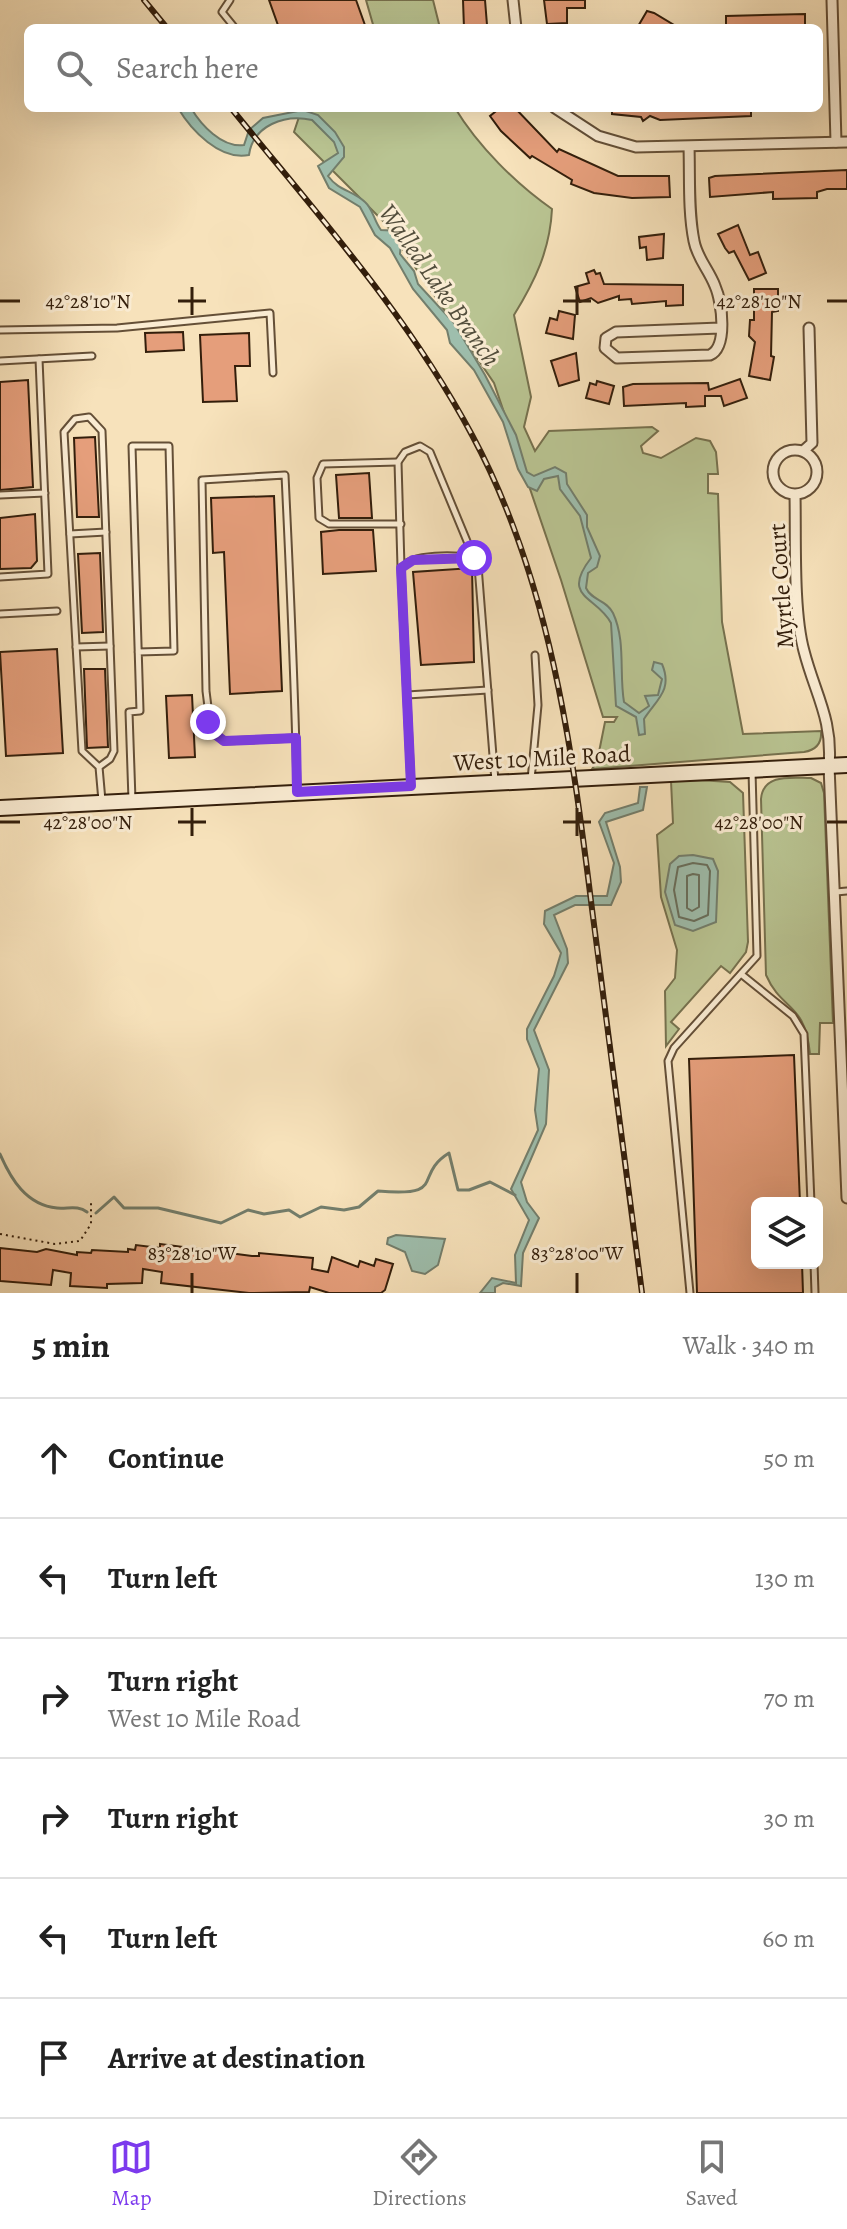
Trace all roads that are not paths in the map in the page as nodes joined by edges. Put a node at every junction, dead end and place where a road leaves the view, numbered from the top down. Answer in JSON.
{"nodes":[{"id":1,"x":230,"y":0,"type":"edge"},
{"id":2,"x":513,"y":0,"type":"edge"},
{"id":3,"x":832,"y":0,"type":"edge"},
{"id":4,"x":232,"y":24,"type":"edge"},
{"id":5,"x":516,"y":24,"type":"edge"},
{"id":6,"x":560,"y":112,"type":"edge"},
{"id":7,"x":842,"y":142,"type":"edge"},
{"id":8,"x":689,"y":147,"type":"junction"},
{"id":9,"x":720,"y":328,"type":"junction"},
{"id":10,"x":809,"y":328,"type":"dead end"},
{"id":11,"x":0,"y":330,"type":"edge"},
{"id":12,"x":92,"y":356,"type":"dead end"},
{"id":13,"x":39,"y":359,"type":"junction"},
{"id":14,"x":0,"y":361,"type":"edge"},
{"id":15,"x":273,"y":373,"type":"dead end"},
{"id":16,"x":803,"y":451,"type":"junction"},
{"id":17,"x":398,"y":462,"type":"junction"},
{"id":18,"x":45,"y":493,"type":"junction"},
{"id":19,"x":0,"y":495,"type":"edge"},
{"id":20,"x":795,"y":495,"type":"junction"},
{"id":21,"x":401,"y":524,"type":"junction"},
{"id":22,"x":106,"y":532,"type":"junction"},
{"id":23,"x":70,"y":534,"type":"junction"},
{"id":24,"x":474,"y":558,"type":"junction"},
{"id":25,"x":401,"y":568,"type":"junction"},
{"id":26,"x":0,"y":577,"type":"edge"},
{"id":27,"x":57,"y":611,"type":"dead end"},
{"id":28,"x":0,"y":614,"type":"edge"},
{"id":29,"x":110,"y":646,"type":"junction"},
{"id":30,"x":76,"y":647,"type":"junction"},
{"id":31,"x":138,"y":652,"type":"junction"},
{"id":32,"x":535,"y":655,"type":"dead end"},
{"id":33,"x":488,"y":690,"type":"junction"},
{"id":34,"x":407,"y":695,"type":"junction"},
{"id":35,"x":296,"y":738,"type":"junction"},
{"id":36,"x":847,"y":765,"type":"edge"},
{"id":37,"x":829,"y":766,"type":"junction"},
{"id":38,"x":99,"y":767,"type":"junction"},
{"id":39,"x":751,"y":770,"type":"junction"},
{"id":40,"x":531,"y":781,"type":"junction"},
{"id":41,"x":495,"y":782,"type":"junction"},
{"id":42,"x":411,"y":786,"type":"junction"},
{"id":43,"x":297,"y":792,"type":"junction"},
{"id":44,"x":132,"y":801,"type":"junction"},
{"id":45,"x":102,"y":802,"type":"junction"},
{"id":46,"x":0,"y":808,"type":"edge"},
{"id":47,"x":847,"y":891,"type":"edge"},
{"id":48,"x":836,"y":892,"type":"junction"},
{"id":49,"x":741,"y":974,"type":"junction"},
{"id":50,"x":845,"y":1084,"type":"edge"},
{"id":51,"x":811,"y":1197,"type":"edge"},
{"id":52,"x":847,"y":1198,"type":"edge"},
{"id":53,"x":814,"y":1269,"type":"edge"},
{"id":54,"x":690,"y":1293,"type":"edge"},
{"id":55,"x":815,"y":1293,"type":"edge"}],
"edges":[{"from":1,"to":4,"type":"lane"},
{"from":2,"to":5,"type":"street"},
{"from":3,"to":7,"type":"street"},
{"from":6,"to":8,"type":"street"},
{"from":7,"to":8,"type":"street"},
{"from":8,"to":9,"type":"street"},
{"from":9,"to":9,"type":"street"},
{"from":10,"to":16,"type":"street","name":"Myrtle Court"},
{"from":11,"to":15,"type":"lane"},
{"from":12,"to":13,"type":"lane"},
{"from":13,"to":14,"type":"lane"},
{"from":13,"to":18,"type":"lane"},
{"from":16,"to":20,"type":"street","name":"Myrtle Court"},
{"from":16,"to":20,"type":"street","name":"Myrtle Court"},
{"from":17,"to":21,"type":"lane"},
{"from":17,"to":21,"type":"lane"},
{"from":17,"to":24,"type":"lane"},
{"from":18,"to":19,"type":"lane"},
{"from":18,"to":26,"type":"lane"},
{"from":20,"to":37,"type":"street","name":"Myrtle Court"},
{"from":21,"to":25,"type":"lane"},
{"from":22,"to":23,"type":"lane"},
{"from":22,"to":23,"type":"lane"},
{"from":22,"to":29,"type":"lane"},
{"from":23,"to":30,"type":"lane"},
{"from":24,"to":25,"type":"lane"},
{"from":24,"to":33,"type":"lane"},
{"from":25,"to":34,"type":"lane"},
{"from":27,"to":28,"type":"lane"},
{"from":29,"to":30,"type":"lane"},
{"from":29,"to":38,"type":"lane"},
{"from":30,"to":38,"type":"lane"},
{"from":31,"to":31,"type":"lane"},
{"from":31,"to":44,"type":"lane"},
{"from":32,"to":40,"type":"lane"},
{"from":33,"to":34,"type":"lane"},
{"from":33,"to":41,"type":"lane"},
{"from":34,"to":42,"type":"lane"},
{"from":35,"to":35,"type":"lane"},
{"from":35,"to":43,"type":"lane"},
{"from":36,"to":37,"type":"main road","name":"West 10 Mile Road"},
{"from":37,"to":39,"type":"main road","name":"West 10 Mile Road"},
{"from":37,"to":48,"type":"street","name":"Myrtle Court"},
{"from":38,"to":45,"type":"lane"},
{"from":39,"to":40,"type":"main road","name":"West 10 Mile Road"},
{"from":39,"to":49,"type":"lane"},
{"from":40,"to":41,"type":"main road","name":"West 10 Mile Road"},
{"from":41,"to":42,"type":"main road","name":"West 10 Mile Road"},
{"from":42,"to":43,"type":"main road","name":"West 10 Mile Road"},
{"from":43,"to":44,"type":"main road","name":"West 10 Mile Road"},
{"from":44,"to":45,"type":"main road","name":"West 10 Mile Road"},
{"from":45,"to":46,"type":"main road","name":"West 10 Mile Road"},
{"from":47,"to":48,"type":"lane"},
{"from":48,"to":50,"type":"street","name":"Myrtle Court"},
{"from":49,"to":51,"type":"lane"},
{"from":49,"to":54,"type":"lane"},
{"from":50,"to":52,"type":"street","name":"Myrtle Court"},
{"from":53,"to":55,"type":"lane"}]}
